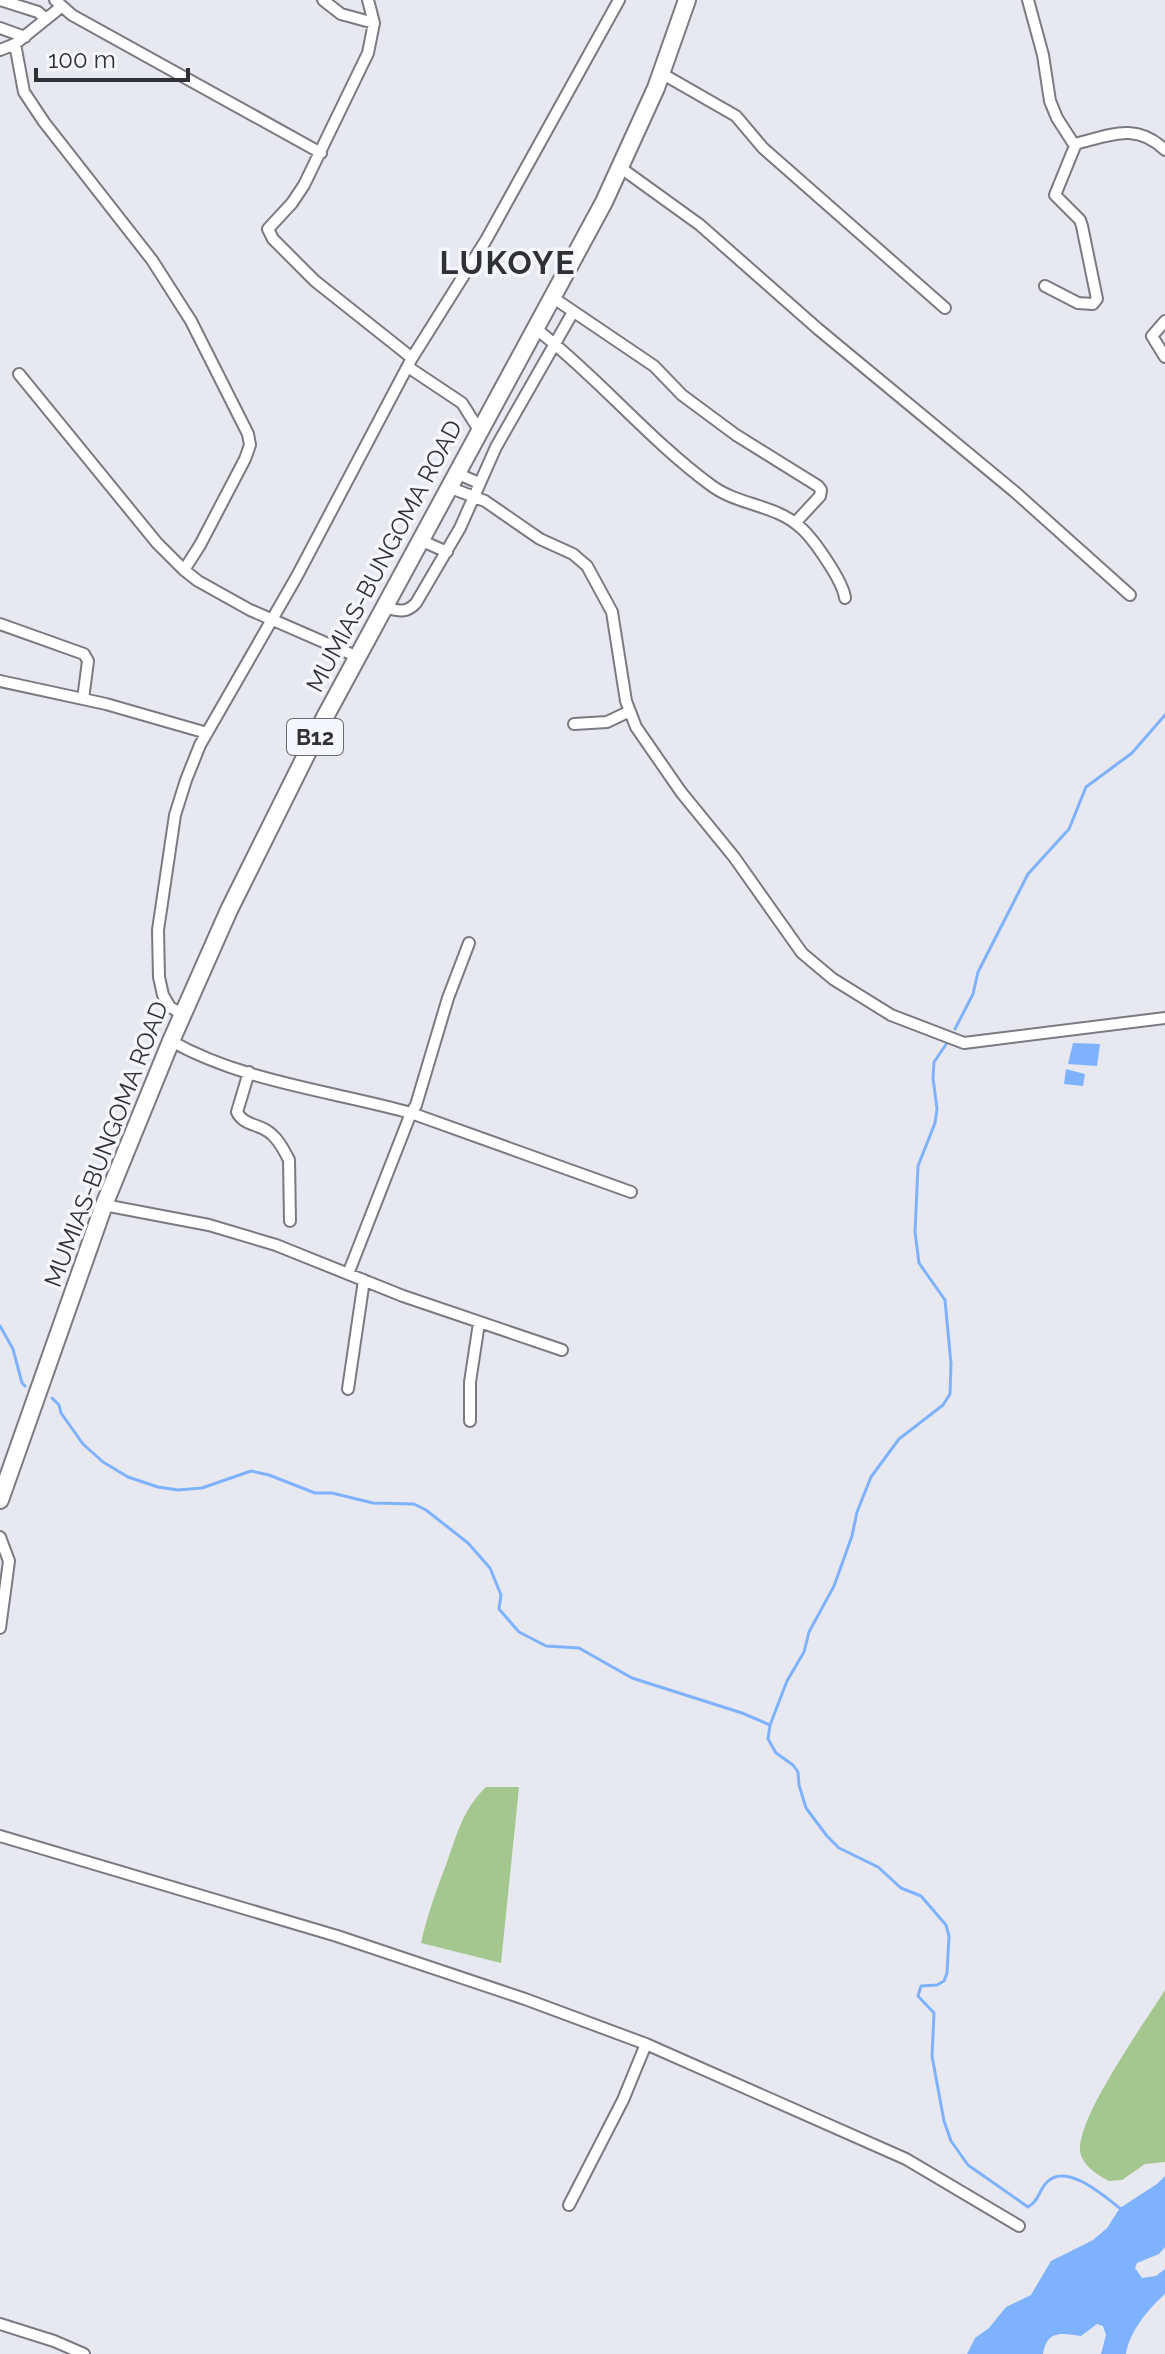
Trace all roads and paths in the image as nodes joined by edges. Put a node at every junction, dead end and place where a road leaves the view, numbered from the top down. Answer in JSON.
{"nodes":[{"id":1,"x":0,"y":0,"type":"edge"},
{"id":2,"x":323,"y":0,"type":"edge"},
{"id":3,"x":368,"y":0,"type":"edge"},
{"id":4,"x":619,"y":0,"type":"edge"},
{"id":5,"x":687,"y":0,"type":"edge"},
{"id":6,"x":1028,"y":0,"type":"edge"},
{"id":7,"x":58,"y":4,"type":"edge"},
{"id":8,"x":46,"y":19,"type":"junction"},
{"id":9,"x":374,"y":23,"type":"junction"},
{"id":10,"x":0,"y":28,"type":"edge"},
{"id":11,"x":20,"y":40,"type":"junction"},
{"id":12,"x":0,"y":50,"type":"edge"},
{"id":13,"x":661,"y":73,"type":"junction"},
{"id":14,"x":1075,"y":144,"type":"junction"},
{"id":15,"x":1165,"y":150,"type":"edge"},
{"id":16,"x":321,"y":153,"type":"junction"},
{"id":17,"x":621,"y":168,"type":"junction"},
{"id":18,"x":1045,"y":286,"type":"dead end"},
{"id":19,"x":552,"y":297,"type":"junction"},
{"id":20,"x":945,"y":308,"type":"dead end"},
{"id":21,"x":573,"y":312,"type":"junction"},
{"id":22,"x":1165,"y":321,"type":"edge"},
{"id":23,"x":535,"y":328,"type":"junction"},
{"id":24,"x":556,"y":344,"type":"junction"},
{"id":25,"x":1165,"y":357,"type":"edge"},
{"id":26,"x":410,"y":362,"type":"junction"},
{"id":27,"x":512,"y":370,"type":"junction"},
{"id":28,"x":19,"y":374,"type":"dead end"},
{"id":29,"x":533,"y":383,"type":"junction"},
{"id":30,"x":492,"y":406,"type":"junction"},
{"id":31,"x":512,"y":419,"type":"junction"},
{"id":32,"x":477,"y":433,"type":"junction"},
{"id":33,"x":496,"y":447,"type":"junction"},
{"id":34,"x":452,"y":480,"type":"junction"},
{"id":35,"x":479,"y":483,"type":"junction"},
{"id":36,"x":473,"y":496,"type":"junction"},
{"id":37,"x":795,"y":523,"type":"junction"},
{"id":38,"x":420,"y":540,"type":"junction"},
{"id":39,"x":447,"y":552,"type":"junction"},
{"id":40,"x":184,"y":570,"type":"junction"},
{"id":41,"x":1130,"y":595,"type":"dead end"},
{"id":42,"x":845,"y":598,"type":"dead end"},
{"id":43,"x":384,"y":607,"type":"junction"},
{"id":44,"x":272,"y":617,"type":"junction"},
{"id":45,"x":0,"y":624,"type":"edge"},
{"id":46,"x":358,"y":657,"type":"junction"},
{"id":47,"x":0,"y":681,"type":"edge"},
{"id":48,"x":83,"y":699,"type":"junction"},
{"id":49,"x":628,"y":712,"type":"junction"},
{"id":50,"x":574,"y":724,"type":"dead end"},
{"id":51,"x":207,"y":733,"type":"junction"},
{"id":52,"x":469,"y":943,"type":"dead end"},
{"id":53,"x":182,"y":1014,"type":"junction"},
{"id":54,"x":1165,"y":1018,"type":"edge"},
{"id":55,"x":171,"y":1041,"type":"junction"},
{"id":56,"x":249,"y":1072,"type":"junction"},
{"id":57,"x":411,"y":1113,"type":"junction"},
{"id":58,"x":631,"y":1192,"type":"dead end"},
{"id":59,"x":104,"y":1205,"type":"junction"},
{"id":60,"x":290,"y":1221,"type":"dead end"},
{"id":61,"x":348,"y":1274,"type":"junction"},
{"id":62,"x":364,"y":1280,"type":"junction"},
{"id":63,"x":479,"y":1323,"type":"junction"},
{"id":64,"x":562,"y":1350,"type":"dead end"},
{"id":65,"x":348,"y":1389,"type":"dead end"},
{"id":66,"x":470,"y":1421,"type":"dead end"},
{"id":67,"x":0,"y":1500,"type":"edge"},
{"id":68,"x":0,"y":1537,"type":"edge"},
{"id":69,"x":0,"y":1628,"type":"edge"},
{"id":70,"x":0,"y":1836,"type":"edge"},
{"id":71,"x":646,"y":2044,"type":"junction"},
{"id":72,"x":569,"y":2205,"type":"dead end"},
{"id":73,"x":1019,"y":2226,"type":"dead end"},
{"id":74,"x":0,"y":2324,"type":"edge"},
{"id":75,"x":84,"y":2354,"type":"edge"}],
"edges":[{"from":1,"to":8,"type":"street"},
{"from":2,"to":9,"type":"street"},
{"from":3,"to":9,"type":"street"},
{"from":4,"to":26,"type":"street"},
{"from":5,"to":13,"type":"highway","name":"MUMIAS-BUNGOMA ROAD","number":"B12"},
{"from":6,"to":14,"type":"street"},
{"from":7,"to":8,"type":"street"},
{"from":7,"to":16,"type":"street"},
{"from":8,"to":11,"type":"street"},
{"from":9,"to":16,"type":"street"},
{"from":10,"to":11,"type":"street"},
{"from":11,"to":12,"type":"street"},
{"from":11,"to":40,"type":"street"},
{"from":13,"to":17,"type":"highway","name":"MUMIAS-BUNGOMA ROAD","number":"B12"},
{"from":13,"to":20,"type":"street"},
{"from":14,"to":15,"type":"street"},
{"from":14,"to":18,"type":"street"},
{"from":16,"to":26,"type":"street"},
{"from":17,"to":19,"type":"highway","name":"MUMIAS-BUNGOMA ROAD","number":"B12"},
{"from":17,"to":41,"type":"street"},
{"from":19,"to":21,"type":"street"},
{"from":19,"to":23,"type":"highway","name":"MUMIAS-BUNGOMA ROAD","number":"B12"},
{"from":21,"to":24,"type":"street"},
{"from":21,"to":37,"type":"street"},
{"from":22,"to":25,"type":"street"},
{"from":23,"to":24,"type":"street"},
{"from":23,"to":27,"type":"highway","name":"MUMIAS-BUNGOMA ROAD","number":"B12"},
{"from":24,"to":29,"type":"street"},
{"from":24,"to":37,"type":"street"},
{"from":26,"to":32,"type":"street"},
{"from":26,"to":44,"type":"street"},
{"from":27,"to":29,"type":"street"},
{"from":27,"to":30,"type":"highway","name":"MUMIAS-BUNGOMA ROAD","number":"B12"},
{"from":28,"to":40,"type":"street"},
{"from":29,"to":31,"type":"street"},
{"from":30,"to":31,"type":"street"},
{"from":30,"to":32,"type":"highway","name":"MUMIAS-BUNGOMA ROAD","number":"B12"},
{"from":31,"to":33,"type":"street"},
{"from":32,"to":33,"type":"street"},
{"from":32,"to":34,"type":"highway","name":"MUMIAS-BUNGOMA ROAD","number":"B12"},
{"from":33,"to":35,"type":"street"},
{"from":34,"to":35,"type":"street"},
{"from":34,"to":36,"type":"street"},
{"from":34,"to":38,"type":"highway","name":"MUMIAS-BUNGOMA ROAD","number":"B12"},
{"from":35,"to":36,"type":"street"},
{"from":36,"to":39,"type":"street"},
{"from":36,"to":49,"type":"street"},
{"from":37,"to":42,"type":"street"},
{"from":38,"to":39,"type":"street"},
{"from":38,"to":43,"type":"highway","name":"MUMIAS-BUNGOMA ROAD","number":"B12"},
{"from":39,"to":43,"type":"street"},
{"from":40,"to":44,"type":"street"},
{"from":43,"to":46,"type":"highway","name":"MUMIAS-BUNGOMA ROAD","number":"B12"},
{"from":44,"to":46,"type":"street"},
{"from":44,"to":51,"type":"street"},
{"from":45,"to":48,"type":"street"},
{"from":46,"to":53,"type":"highway","name":"MUMIAS-BUNGOMA ROAD","number":"B12"},
{"from":47,"to":48,"type":"street"},
{"from":48,"to":51,"type":"street"},
{"from":49,"to":50,"type":"street"},
{"from":49,"to":54,"type":"street"},
{"from":51,"to":53,"type":"street"},
{"from":52,"to":57,"type":"street"},
{"from":53,"to":55,"type":"highway","name":"MUMIAS-BUNGOMA ROAD","number":"B12"},
{"from":55,"to":56,"type":"street"},
{"from":55,"to":59,"type":"highway","name":"MUMIAS-BUNGOMA ROAD","number":"B12"},
{"from":56,"to":57,"type":"street"},
{"from":56,"to":60,"type":"street"},
{"from":57,"to":58,"type":"street"},
{"from":57,"to":61,"type":"street"},
{"from":59,"to":61,"type":"street"},
{"from":59,"to":67,"type":"highway","name":"MUMIAS-BUNGOMA ROAD","number":"B12"},
{"from":61,"to":62,"type":"street"},
{"from":62,"to":63,"type":"street"},
{"from":62,"to":65,"type":"street"},
{"from":63,"to":64,"type":"street"},
{"from":63,"to":66,"type":"street"},
{"from":68,"to":69,"type":"street"},
{"from":70,"to":71,"type":"street"},
{"from":71,"to":72,"type":"street"},
{"from":71,"to":73,"type":"street"},
{"from":74,"to":75,"type":"street"}]}
